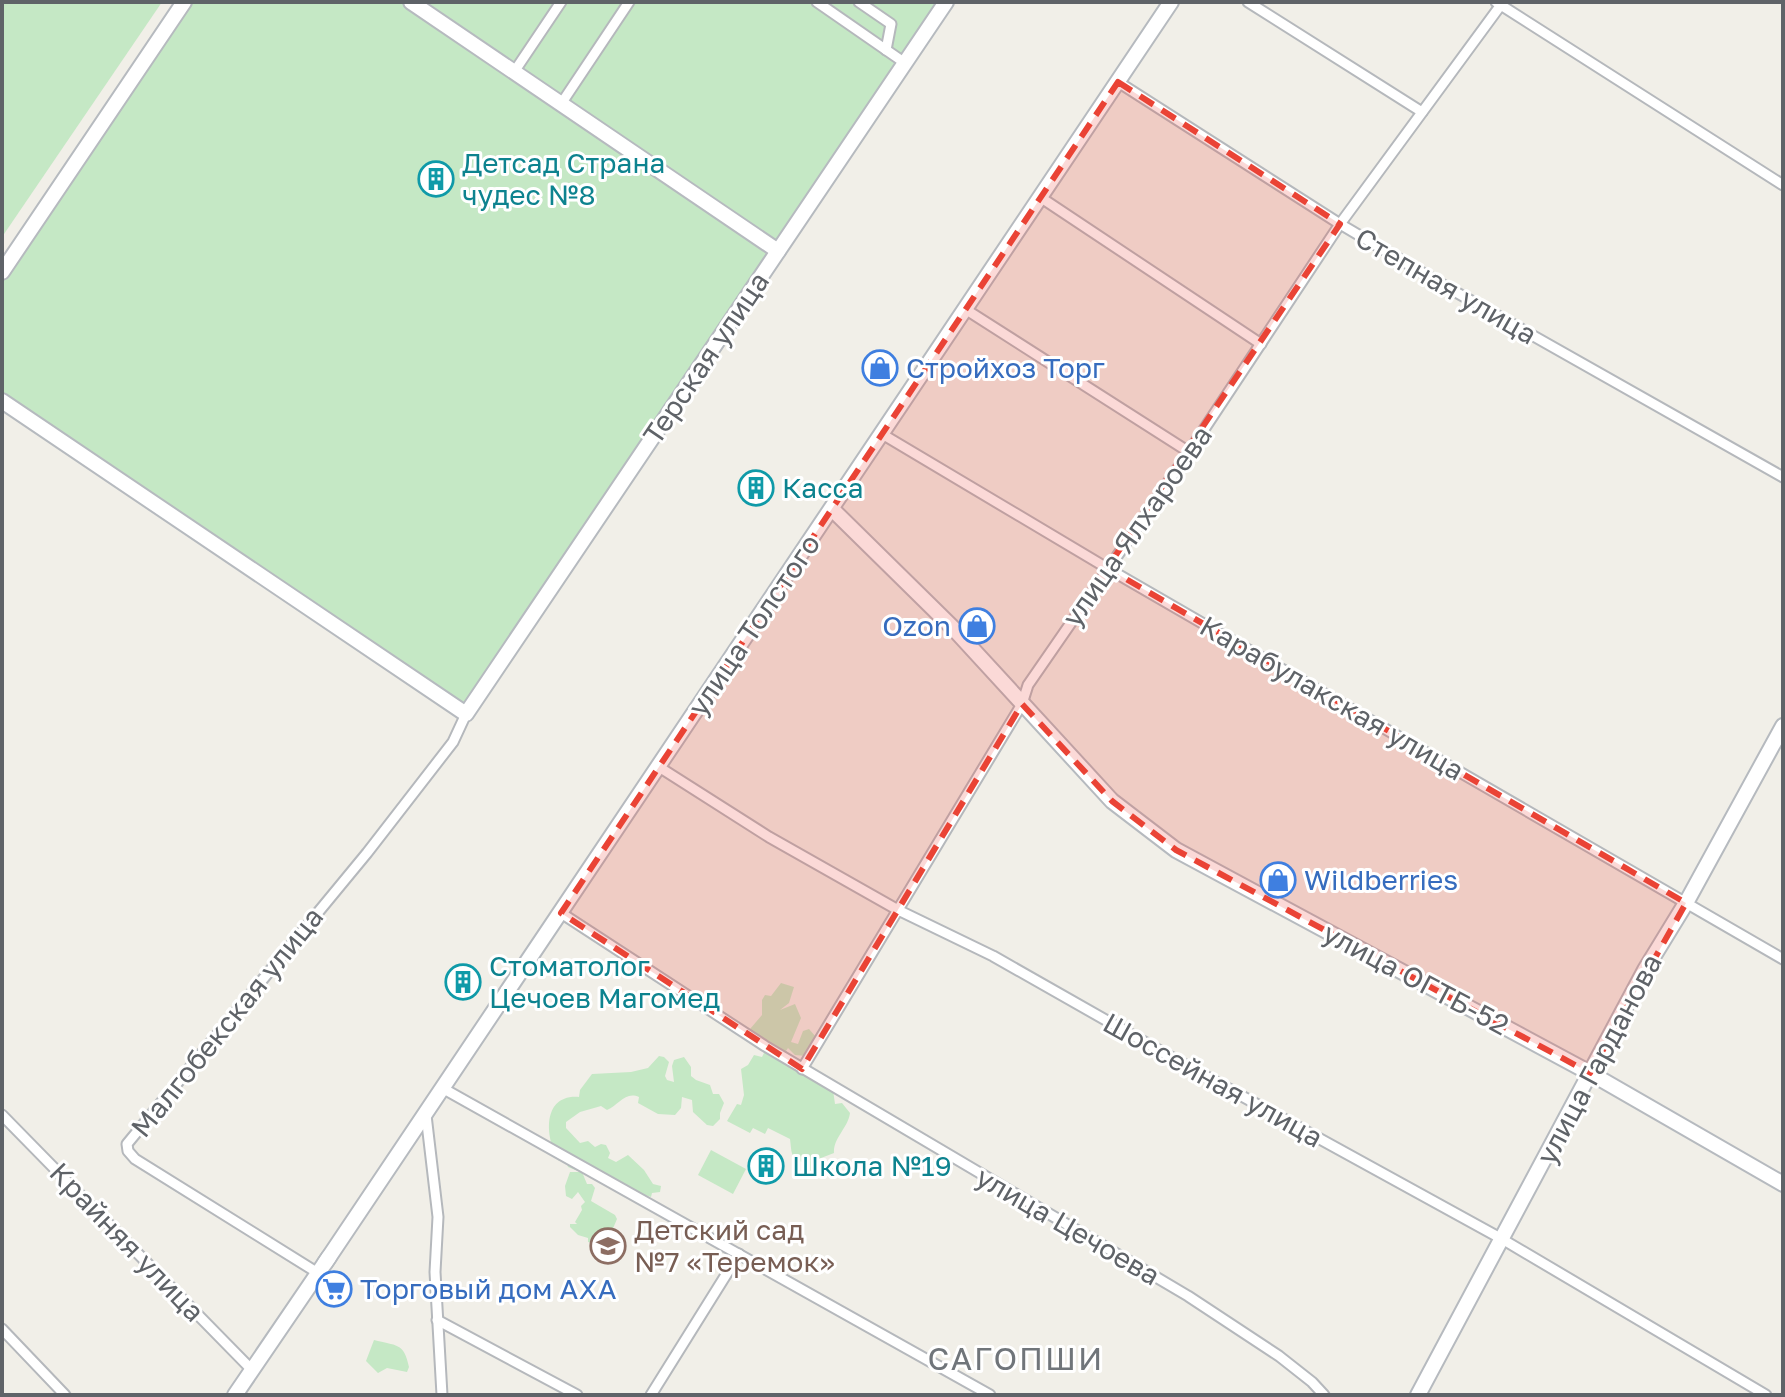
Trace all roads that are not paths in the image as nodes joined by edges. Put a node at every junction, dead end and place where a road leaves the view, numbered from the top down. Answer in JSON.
{"nodes":[{"id":1,"x":184,"y":2,"type":"edge"},
{"id":2,"x":411,"y":2,"type":"edge"},
{"id":3,"x":561,"y":2,"type":"edge"},
{"id":4,"x":629,"y":2,"type":"edge"},
{"id":5,"x":817,"y":2,"type":"edge"},
{"id":6,"x":859,"y":2,"type":"edge"},
{"id":7,"x":946,"y":2,"type":"edge"},
{"id":8,"x":1171,"y":2,"type":"edge"},
{"id":9,"x":1248,"y":2,"type":"edge"},
{"id":10,"x":1500,"y":3,"type":"edge"},
{"id":11,"x":886,"y":50,"type":"junction"},
{"id":12,"x":905,"y":63,"type":"junction"},
{"id":13,"x":514,"y":72,"type":"junction"},
{"id":14,"x":1118,"y":82,"type":"junction"},
{"id":15,"x":561,"y":104,"type":"junction"},
{"id":16,"x":1422,"y":112,"type":"junction"},
{"id":17,"x":1783,"y":185,"type":"edge"},
{"id":18,"x":1040,"y":197,"type":"junction"},
{"id":19,"x":1340,"y":224,"type":"junction"},
{"id":20,"x":778,"y":251,"type":"junction"},
{"id":21,"x":2,"y":272,"type":"edge"},
{"id":22,"x":965,"y":309,"type":"junction"},
{"id":23,"x":1261,"y":344,"type":"junction"},
{"id":24,"x":2,"y":401,"type":"edge"},
{"id":25,"x":882,"y":434,"type":"junction"},
{"id":26,"x":1189,"y":452,"type":"junction"},
{"id":27,"x":1783,"y":477,"type":"edge"},
{"id":28,"x":832,"y":509,"type":"junction"},
{"id":29,"x":1107,"y":568,"type":"junction"},
{"id":30,"x":1022,"y":704,"type":"junction"},
{"id":31,"x":466,"y":714,"type":"junction"},
{"id":32,"x":1783,"y":726,"type":"edge"},
{"id":33,"x":659,"y":767,"type":"junction"},
{"id":34,"x":1686,"y":903,"type":"junction"},
{"id":35,"x":898,"y":910,"type":"junction"},
{"id":36,"x":561,"y":913,"type":"junction"},
{"id":37,"x":1783,"y":959,"type":"edge"},
{"id":38,"x":802,"y":1069,"type":"junction"},
{"id":39,"x":1590,"y":1073,"type":"junction"},
{"id":40,"x":444,"y":1089,"type":"junction"},
{"id":41,"x":2,"y":1115,"type":"edge"},
{"id":42,"x":426,"y":1115,"type":"junction"},
{"id":43,"x":1783,"y":1184,"type":"edge"},
{"id":44,"x":1502,"y":1239,"type":"junction"},
{"id":45,"x":739,"y":1254,"type":"junction"},
{"id":46,"x":322,"y":1268,"type":"junction"},
{"id":47,"x":437,"y":1320,"type":"junction"},
{"id":48,"x":2,"y":1329,"type":"edge"},
{"id":49,"x":252,"y":1370,"type":"junction"},
{"id":50,"x":65,"y":1395,"type":"edge"},
{"id":51,"x":235,"y":1395,"type":"edge"},
{"id":52,"x":442,"y":1395,"type":"edge"},
{"id":53,"x":577,"y":1395,"type":"edge"},
{"id":54,"x":651,"y":1395,"type":"edge"},
{"id":55,"x":990,"y":1395,"type":"edge"},
{"id":56,"x":1324,"y":1395,"type":"edge"},
{"id":57,"x":1418,"y":1395,"type":"edge"},
{"id":58,"x":1766,"y":1395,"type":"edge"}],
"edges":[{"from":1,"to":21,"type":"street"},
{"from":2,"to":13,"type":"street"},
{"from":3,"to":13,"type":"street"},
{"from":4,"to":15,"type":"street"},
{"from":5,"to":11,"type":"street"},
{"from":6,"to":11,"type":"street"},
{"from":7,"to":12,"type":"street","name":"Терская улица"},
{"from":8,"to":14,"type":"street","name":"улица Толстого"},
{"from":9,"to":16,"type":"street"},
{"from":10,"to":16,"type":"street","name":"улица Ялхароева"},
{"from":10,"to":17,"type":"street"},
{"from":11,"to":12,"type":"street"},
{"from":12,"to":20,"type":"street","name":"Терская улица"},
{"from":13,"to":15,"type":"street"},
{"from":14,"to":18,"type":"street","name":"улица Толстого"},
{"from":14,"to":19,"type":"street","name":"Степная улица"},
{"from":15,"to":20,"type":"street"},
{"from":16,"to":19,"type":"street","name":"улица Ялхароева"},
{"from":18,"to":22,"type":"street","name":"улица Толстого"},
{"from":18,"to":23,"type":"street"},
{"from":19,"to":23,"type":"street","name":"улица Ялхароева"},
{"from":19,"to":27,"type":"street","name":"Степная улица"},
{"from":20,"to":31,"type":"street","name":"Терская улица"},
{"from":22,"to":25,"type":"street","name":"улица Толстого"},
{"from":22,"to":26,"type":"street"},
{"from":23,"to":26,"type":"street","name":"улица Ялхароева"},
{"from":24,"to":31,"type":"street"},
{"from":25,"to":28,"type":"street","name":"улица Толстого"},
{"from":25,"to":29,"type":"street","name":"Карабулакская улица"},
{"from":26,"to":29,"type":"street","name":"улица Ялхароева"},
{"from":28,"to":30,"type":"street","name":"улица ОГТБ-52"},
{"from":28,"to":33,"type":"street","name":"улица Толстого"},
{"from":29,"to":30,"type":"street","name":"улица Ялхароева"},
{"from":29,"to":34,"type":"street","name":"Карабулакская улица"},
{"from":30,"to":35,"type":"street","name":"улица Ялхароева"},
{"from":30,"to":39,"type":"street","name":"улица ОГТБ-52"},
{"from":31,"to":46,"type":"street","name":"Малгобекская улица"},
{"from":32,"to":34,"type":"street","name":"улица Гарданова"},
{"from":33,"to":35,"type":"street","name":"Шоссейная улица"},
{"from":33,"to":36,"type":"street","name":"улица Толстого"},
{"from":34,"to":37,"type":"street","name":"Карабулакская улица"},
{"from":34,"to":39,"type":"street","name":"улица Гарданова"},
{"from":35,"to":38,"type":"street","name":"улица Ялхароева"},
{"from":35,"to":44,"type":"street","name":"Шоссейная улица"},
{"from":36,"to":38,"type":"street","name":"улица Цечоева"},
{"from":36,"to":40,"type":"street","name":"улица Толстого"},
{"from":38,"to":56,"type":"street","name":"улица Цечоева"},
{"from":39,"to":43,"type":"street","name":"улица ОГТБ-52"},
{"from":39,"to":44,"type":"street","name":"улица Гарданова"},
{"from":40,"to":42,"type":"street"},
{"from":40,"to":45,"type":"street"},
{"from":40,"to":46,"type":"street"},
{"from":41,"to":49,"type":"street","name":"Крайняя улица"},
{"from":42,"to":46,"type":"street"},
{"from":42,"to":47,"type":"street"},
{"from":44,"to":57,"type":"street","name":"улица Гарданова"},
{"from":44,"to":58,"type":"street","name":"Шоссейная улица"},
{"from":45,"to":54,"type":"street"},
{"from":45,"to":55,"type":"street"},
{"from":46,"to":49,"type":"street"},
{"from":47,"to":52,"type":"street"},
{"from":47,"to":53,"type":"street"},
{"from":48,"to":50,"type":"street"},
{"from":49,"to":51,"type":"street"}]}
